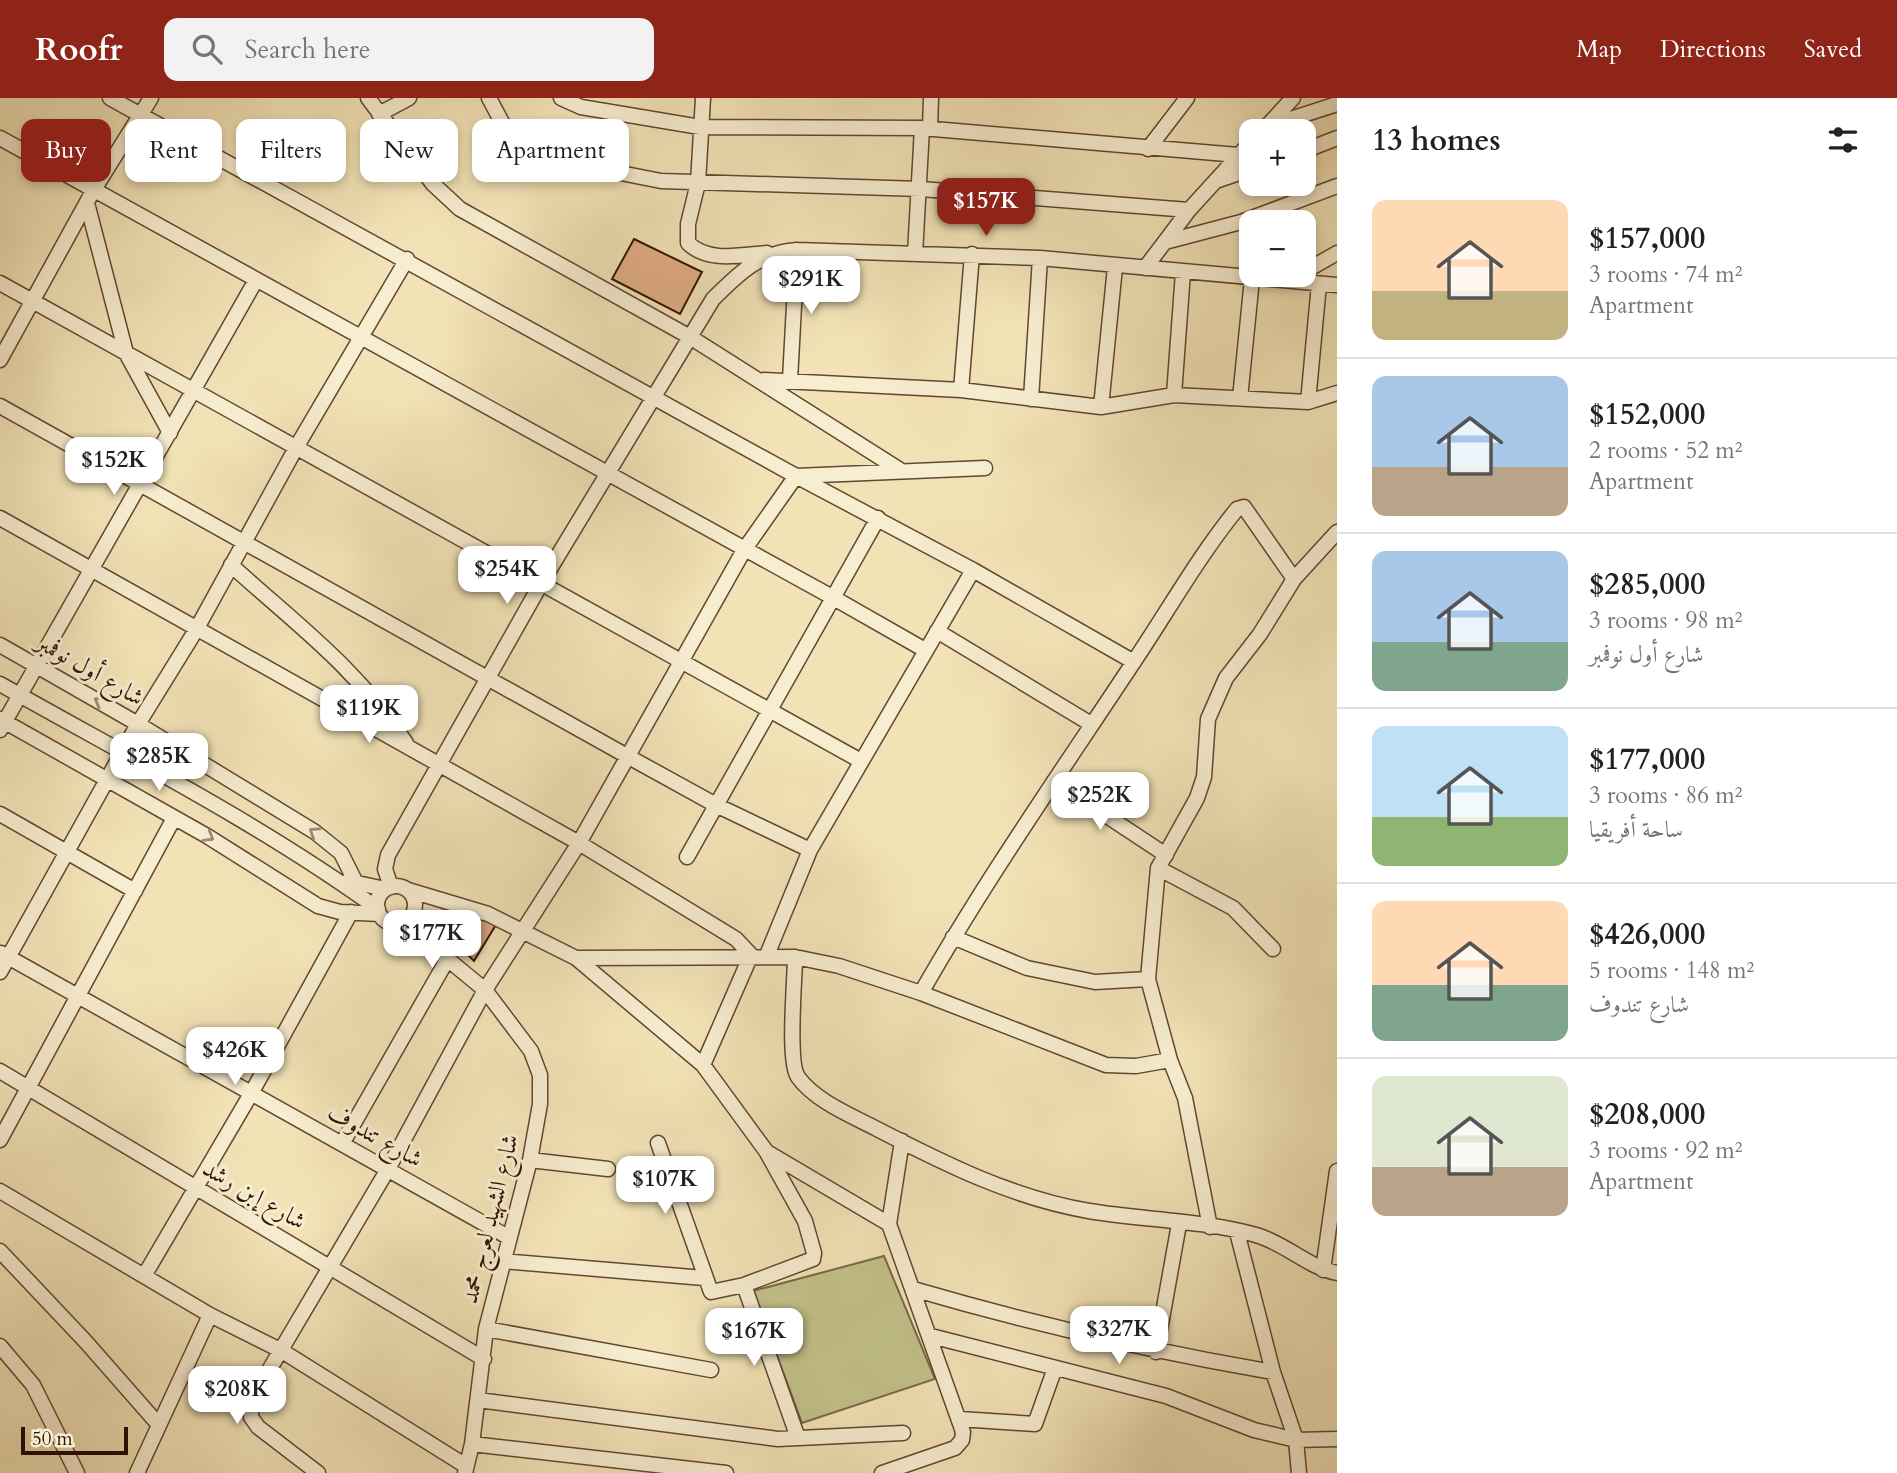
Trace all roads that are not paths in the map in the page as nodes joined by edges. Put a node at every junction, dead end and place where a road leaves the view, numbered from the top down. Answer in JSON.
{"nodes":[{"id":1,"x":110,"y":98,"type":"edge"},
{"id":2,"x":151,"y":98,"type":"edge"},
{"id":3,"x":368,"y":98,"type":"edge"},
{"id":4,"x":409,"y":98,"type":"edge"},
{"id":5,"x":489,"y":98,"type":"edge"},
{"id":6,"x":561,"y":98,"type":"edge"},
{"id":7,"x":703,"y":98,"type":"edge"},
{"id":8,"x":931,"y":98,"type":"edge"},
{"id":9,"x":1187,"y":98,"type":"edge"},
{"id":10,"x":1293,"y":98,"type":"edge"},
{"id":11,"x":1337,"y":104,"type":"edge"},
{"id":12,"x":379,"y":114,"type":"junction"},
{"id":13,"x":140,"y":115,"type":"junction"},
{"id":14,"x":1273,"y":119,"type":"edge"},
{"id":15,"x":1293,"y":119,"type":"edge"},
{"id":16,"x":700,"y":127,"type":"junction"},
{"id":17,"x":926,"y":128,"type":"junction"},
{"id":18,"x":0,"y":138,"type":"edge"},
{"id":19,"x":1337,"y":138,"type":"edge"},
{"id":20,"x":1316,"y":146,"type":"edge"},
{"id":21,"x":1148,"y":149,"type":"junction"},
{"id":22,"x":1238,"y":155,"type":"joint"},
{"id":23,"x":1239,"y":173,"type":"edge"},
{"id":24,"x":1215,"y":181,"type":"junction"},
{"id":25,"x":698,"y":183,"type":"junction"},
{"id":26,"x":1337,"y":186,"type":"edge"},
{"id":27,"x":920,"y":190,"type":"junction"},
{"id":28,"x":90,"y":197,"type":"junction"},
{"id":29,"x":1189,"y":210,"type":"junction"},
{"id":30,"x":1165,"y":242,"type":"junction"},
{"id":31,"x":797,"y":250,"type":"junction"},
{"id":32,"x":773,"y":252,"type":"junction"},
{"id":33,"x":1337,"y":253,"type":"edge"},
{"id":34,"x":915,"y":254,"type":"junction"},
{"id":35,"x":972,"y":254,"type":"junction"},
{"id":36,"x":1040,"y":258,"type":"junction"},
{"id":37,"x":407,"y":259,"type":"junction"},
{"id":38,"x":1316,"y":265,"type":"edge"},
{"id":39,"x":1115,"y":267,"type":"junction"},
{"id":40,"x":1145,"y":268,"type":"junction"},
{"id":41,"x":1183,"y":272,"type":"junction"},
{"id":42,"x":1239,"y":278,"type":"edge"},
{"id":43,"x":256,"y":280,"type":"junction"},
{"id":44,"x":0,"y":283,"type":"edge"},
{"id":45,"x":1316,"y":283,"type":"edge"},
{"id":46,"x":1319,"y":284,"type":"junction"},
{"id":47,"x":1337,"y":285,"type":"edge"},
{"id":48,"x":1251,"y":287,"type":"edge"},
{"id":49,"x":32,"y":300,"type":"junction"},
{"id":50,"x":690,"y":337,"type":"junction"},
{"id":51,"x":360,"y":338,"type":"junction"},
{"id":52,"x":2,"y":352,"type":"edge"},
{"id":53,"x":126,"y":353,"type":"junction"},
{"id":54,"x":763,"y":380,"type":"junction"},
{"id":55,"x":790,"y":380,"type":"junction"},
{"id":56,"x":194,"y":388,"type":"junction"},
{"id":57,"x":961,"y":390,"type":"junction"},
{"id":58,"x":1337,"y":393,"type":"edge"},
{"id":59,"x":1174,"y":395,"type":"junction"},
{"id":60,"x":655,"y":398,"type":"junction"},
{"id":61,"x":1240,"y":398,"type":"junction"},
{"id":62,"x":1031,"y":399,"type":"junction"},
{"id":63,"x":1308,"y":401,"type":"junction"},
{"id":64,"x":0,"y":406,"type":"edge"},
{"id":65,"x":1101,"y":407,"type":"junction"},
{"id":66,"x":170,"y":433,"type":"junction"},
{"id":67,"x":297,"y":446,"type":"junction"},
{"id":68,"x":985,"y":468,"type":"dead end"},
{"id":69,"x":900,"y":470,"type":"junction"},
{"id":70,"x":608,"y":473,"type":"junction"},
{"id":71,"x":796,"y":476,"type":"junction"},
{"id":72,"x":140,"y":484,"type":"junction"},
{"id":73,"x":0,"y":518,"type":"edge"},
{"id":74,"x":878,"y":518,"type":"junction"},
{"id":75,"x":1337,"y":532,"type":"edge"},
{"id":76,"x":243,"y":544,"type":"junction"},
{"id":77,"x":744,"y":550,"type":"junction"},
{"id":78,"x":231,"y":565,"type":"junction"},
{"id":79,"x":973,"y":569,"type":"junction"},
{"id":80,"x":93,"y":571,"type":"junction"},
{"id":81,"x":1294,"y":579,"type":"junction"},
{"id":82,"x":542,"y":582,"type":"junction"},
{"id":83,"x":832,"y":597,"type":"junction"},
{"id":84,"x":196,"y":630,"type":"junction"},
{"id":85,"x":937,"y":631,"type":"junction"},
{"id":86,"x":0,"y":645,"type":"edge"},
{"id":87,"x":925,"y":650,"type":"junction"},
{"id":88,"x":682,"y":662,"type":"junction"},
{"id":89,"x":1134,"y":662,"type":"junction"},
{"id":90,"x":37,"y":667,"type":"junction"},
{"id":91,"x":487,"y":677,"type":"junction"},
{"id":92,"x":0,"y":684,"type":"edge"},
{"id":93,"x":20,"y":695,"type":"junction"},
{"id":94,"x":768,"y":709,"type":"junction"},
{"id":95,"x":2,"y":724,"type":"edge"},
{"id":96,"x":138,"y":724,"type":"junction"},
{"id":97,"x":1091,"y":724,"type":"junction"},
{"id":98,"x":408,"y":746,"type":"junction"},
{"id":99,"x":123,"y":752,"type":"junction"},
{"id":100,"x":627,"y":756,"type":"junction"},
{"id":101,"x":862,"y":761,"type":"junction"},
{"id":102,"x":439,"y":765,"type":"junction"},
{"id":103,"x":108,"y":781,"type":"junction"},
{"id":104,"x":1054,"y":781,"type":"junction"},
{"id":105,"x":716,"y":804,"type":"junction"},
{"id":106,"x":0,"y":814,"type":"edge"},
{"id":107,"x":174,"y":818,"type":"junction"},
{"id":108,"x":579,"y":844,"type":"junction"},
{"id":109,"x":810,"y":850,"type":"junction"},
{"id":110,"x":67,"y":852,"type":"junction"},
{"id":111,"x":687,"y":857,"type":"dead end"},
{"id":112,"x":1162,"y":862,"type":"junction"},
{"id":113,"x":333,"y":877,"type":"junction"},
{"id":114,"x":356,"y":883,"type":"junction"},
{"id":115,"x":388,"y":888,"type":"junction"},
{"id":116,"x":408,"y":890,"type":"junction"},
{"id":117,"x":135,"y":891,"type":"junction"},
{"id":118,"x":450,"y":905,"type":"junction"},
{"id":119,"x":379,"y":911,"type":"junction"},
{"id":120,"x":351,"y":912,"type":"junction"},
{"id":121,"x":409,"y":919,"type":"junction"},
{"id":122,"x":522,"y":930,"type":"junction"},
{"id":123,"x":953,"y":937,"type":"junction"},
{"id":124,"x":1273,"y":949,"type":"dead end"},
{"id":125,"x":4,"y":954,"type":"edge"},
{"id":126,"x":751,"y":955,"type":"junction"},
{"id":127,"x":767,"y":955,"type":"junction"},
{"id":128,"x":795,"y":957,"type":"junction"},
{"id":129,"x":576,"y":958,"type":"junction"},
{"id":130,"x":447,"y":960,"type":"junction"},
{"id":131,"x":0,"y":972,"type":"edge"},
{"id":132,"x":1148,"y":979,"type":"junction"},
{"id":133,"x":485,"y":990,"type":"junction"},
{"id":134,"x":922,"y":993,"type":"junction"},
{"id":135,"x":77,"y":995,"type":"junction"},
{"id":136,"x":1170,"y":1060,"type":"junction"},
{"id":137,"x":703,"y":1065,"type":"junction"},
{"id":138,"x":0,"y":1071,"type":"edge"},
{"id":139,"x":27,"y":1088,"type":"junction"},
{"id":140,"x":252,"y":1092,"type":"junction"},
{"id":141,"x":0,"y":1140,"type":"edge"},
{"id":142,"x":902,"y":1142,"type":"junction"},
{"id":143,"x":658,"y":1143,"type":"dead end"},
{"id":144,"x":342,"y":1144,"type":"junction"},
{"id":145,"x":766,"y":1151,"type":"junction"},
{"id":146,"x":530,"y":1160,"type":"junction"},
{"id":147,"x":388,"y":1169,"type":"junction"},
{"id":148,"x":608,"y":1169,"type":"dead end"},
{"id":149,"x":1337,"y":1171,"type":"edge"},
{"id":150,"x":194,"y":1187,"type":"junction"},
{"id":151,"x":0,"y":1191,"type":"edge"},
{"id":152,"x":889,"y":1224,"type":"junction"},
{"id":153,"x":1179,"y":1224,"type":"junction"},
{"id":154,"x":1210,"y":1227,"type":"junction"},
{"id":155,"x":1237,"y":1233,"type":"junction"},
{"id":156,"x":508,"y":1237,"type":"junction"},
{"id":157,"x":0,"y":1251,"type":"edge"},
{"id":158,"x":502,"y":1261,"type":"junction"},
{"id":159,"x":329,"y":1266,"type":"junction"},
{"id":160,"x":1330,"y":1271,"type":"edge"},
{"id":161,"x":144,"y":1276,"type":"junction"},
{"id":162,"x":704,"y":1278,"type":"junction"},
{"id":163,"x":744,"y":1285,"type":"junction"},
{"id":164,"x":913,"y":1289,"type":"junction"},
{"id":165,"x":210,"y":1315,"type":"junction"},
{"id":166,"x":486,"y":1329,"type":"junction"},
{"id":167,"x":931,"y":1336,"type":"junction"},
{"id":168,"x":0,"y":1346,"type":"edge"},
{"id":169,"x":282,"y":1351,"type":"junction"},
{"id":170,"x":1156,"y":1352,"type":"junction"},
{"id":171,"x":484,"y":1359,"type":"junction"},
{"id":172,"x":1055,"y":1368,"type":"junction"},
{"id":173,"x":711,"y":1370,"type":"dead end"},
{"id":174,"x":1273,"y":1372,"type":"junction"},
{"id":175,"x":478,"y":1399,"type":"junction"},
{"id":176,"x":960,"y":1419,"type":"junction"},
{"id":177,"x":158,"y":1424,"type":"junction"},
{"id":178,"x":903,"y":1433,"type":"dead end"},
{"id":179,"x":798,"y":1438,"type":"junction"},
{"id":180,"x":1337,"y":1439,"type":"edge"},
{"id":181,"x":1296,"y":1440,"type":"junction"},
{"id":182,"x":472,"y":1444,"type":"junction"},
{"id":183,"x":465,"y":1470,"type":"edge"},
{"id":184,"x":77,"y":1473,"type":"edge"},
{"id":185,"x":137,"y":1473,"type":"edge"},
{"id":186,"x":318,"y":1473,"type":"edge"},
{"id":187,"x":726,"y":1473,"type":"edge"},
{"id":188,"x":882,"y":1473,"type":"edge"},
{"id":189,"x":1299,"y":1473,"type":"edge"}],
"edges":[{"from":1,"to":13,"type":"street"},
{"from":2,"to":13,"type":"street"},
{"from":3,"to":12,"type":"street"},
{"from":4,"to":12,"type":"street"},
{"from":5,"to":25,"type":"street"},
{"from":6,"to":16,"type":"street"},
{"from":7,"to":16,"type":"street"},
{"from":8,"to":17,"type":"street"},
{"from":9,"to":21,"type":"street"},
{"from":10,"to":14,"type":"street"},
{"from":11,"to":15,"type":"street"},
{"from":12,"to":50,"type":"street"},
{"from":13,"to":28,"type":"street"},
{"from":13,"to":37,"type":"street"},
{"from":16,"to":17,"type":"street"},
{"from":16,"to":25,"type":"street"},
{"from":17,"to":21,"type":"street"},
{"from":17,"to":27,"type":"street"},
{"from":18,"to":28,"type":"street"},
{"from":19,"to":20,"type":"street"},
{"from":21,"to":22,"type":"street"},
{"from":22,"to":24,"type":"street"},
{"from":23,"to":24,"type":"street"},
{"from":24,"to":29,"type":"street"},
{"from":25,"to":27,"type":"street"},
{"from":25,"to":32,"type":"street"},
{"from":26,"to":30,"type":"street"},
{"from":27,"to":29,"type":"street"},
{"from":27,"to":34,"type":"street"},
{"from":28,"to":43,"type":"street"},
{"from":28,"to":49,"type":"street"},
{"from":28,"to":53,"type":"street"},
{"from":29,"to":30,"type":"street"},
{"from":30,"to":40,"type":"street"},
{"from":31,"to":32,"type":"street"},
{"from":31,"to":34,"type":"street"},
{"from":31,"to":55,"type":"street"},
{"from":32,"to":50,"type":"street"},
{"from":33,"to":38,"type":"street"},
{"from":34,"to":35,"type":"street"},
{"from":35,"to":36,"type":"street"},
{"from":35,"to":57,"type":"street"},
{"from":36,"to":39,"type":"street"},
{"from":36,"to":62,"type":"street"},
{"from":37,"to":51,"type":"street"},
{"from":37,"to":60,"type":"street"},
{"from":39,"to":40,"type":"street"},
{"from":39,"to":65,"type":"street"},
{"from":40,"to":41,"type":"street"},
{"from":41,"to":42,"type":"street"},
{"from":41,"to":59,"type":"street"},
{"from":43,"to":51,"type":"street"},
{"from":43,"to":56,"type":"street"},
{"from":44,"to":49,"type":"street"},
{"from":45,"to":46,"type":"street"},
{"from":46,"to":47,"type":"street"},
{"from":46,"to":63,"type":"street"},
{"from":48,"to":61,"type":"street"},
{"from":49,"to":52,"type":"street"},
{"from":49,"to":53,"type":"street"},
{"from":50,"to":54,"type":"street"},
{"from":50,"to":60,"type":"street"},
{"from":51,"to":67,"type":"street"},
{"from":51,"to":70,"type":"street"},
{"from":53,"to":56,"type":"street"},
{"from":53,"to":66,"type":"street"},
{"from":54,"to":55,"type":"street"},
{"from":54,"to":69,"type":"street"},
{"from":55,"to":57,"type":"street"},
{"from":56,"to":66,"type":"street"},
{"from":56,"to":67,"type":"street"},
{"from":57,"to":62,"type":"street"},
{"from":58,"to":63,"type":"street"},
{"from":59,"to":61,"type":"street"},
{"from":59,"to":65,"type":"street"},
{"from":60,"to":70,"type":"street"},
{"from":60,"to":71,"type":"street"},
{"from":61,"to":63,"type":"street"},
{"from":62,"to":65,"type":"street"},
{"from":64,"to":72,"type":"street"},
{"from":66,"to":72,"type":"street"},
{"from":67,"to":76,"type":"street"},
{"from":67,"to":82,"type":"street"},
{"from":68,"to":69,"type":"street"},
{"from":69,"to":71,"type":"street"},
{"from":70,"to":77,"type":"street"},
{"from":70,"to":82,"type":"street"},
{"from":71,"to":74,"type":"street"},
{"from":71,"to":77,"type":"street"},
{"from":72,"to":76,"type":"street"},
{"from":72,"to":80,"type":"street"},
{"from":73,"to":80,"type":"street"},
{"from":74,"to":79,"type":"street"},
{"from":74,"to":83,"type":"street"},
{"from":75,"to":81,"type":"street"},
{"from":76,"to":78,"type":"street"},
{"from":76,"to":91,"type":"street"},
{"from":77,"to":83,"type":"street"},
{"from":77,"to":88,"type":"street"},
{"from":78,"to":84,"type":"street"},
{"from":78,"to":98,"type":"street"},
{"from":79,"to":85,"type":"street"},
{"from":79,"to":89,"type":"street"},
{"from":80,"to":84,"type":"street"},
{"from":80,"to":90,"type":"street"},
{"from":81,"to":89,"type":"street"},
{"from":81,"to":112,"type":"street"},
{"from":82,"to":88,"type":"street"},
{"from":82,"to":91,"type":"street"},
{"from":83,"to":87,"type":"street"},
{"from":83,"to":94,"type":"street"},
{"from":84,"to":96,"type":"street"},
{"from":84,"to":98,"type":"street"},
{"from":85,"to":87,"type":"street"},
{"from":85,"to":97,"type":"street"},
{"from":86,"to":90,"type":"street","name":"شارع أول نوفمبر"},
{"from":87,"to":101,"type":"street"},
{"from":88,"to":94,"type":"street"},
{"from":88,"to":100,"type":"street"},
{"from":89,"to":97,"type":"street"},
{"from":90,"to":93,"type":"street"},
{"from":96,"to":90,"type":"street","name":"شارع أول نوفمبر","one_way":true},
{"from":91,"to":100,"type":"street"},
{"from":91,"to":102,"type":"street"},
{"from":92,"to":93,"type":"street"},
{"from":93,"to":95,"type":"street"},
{"from":93,"to":99,"type":"street"},
{"from":94,"to":101,"type":"street"},
{"from":94,"to":105,"type":"street"},
{"from":95,"to":103,"type":"street"},
{"from":96,"to":99,"type":"street"},
{"from":114,"to":96,"type":"street","name":"شارع أول نوفمبر","one_way":true},
{"from":97,"to":104,"type":"street"},
{"from":98,"to":102,"type":"street"},
{"from":99,"to":103,"type":"street"},
{"from":99,"to":113,"type":"street"},
{"from":100,"to":105,"type":"street"},
{"from":100,"to":108,"type":"street"},
{"from":101,"to":109,"type":"street"},
{"from":102,"to":108,"type":"street"},
{"from":102,"to":115,"type":"street"},
{"from":103,"to":107,"type":"street"},
{"from":103,"to":110,"type":"street"},
{"from":104,"to":112,"type":"street"},
{"from":104,"to":123,"type":"street"},
{"from":105,"to":109,"type":"street"},
{"from":105,"to":111,"type":"street"},
{"from":106,"to":110,"type":"street"},
{"from":107,"to":117,"type":"street"},
{"from":107,"to":120,"type":"street","one_way":true},
{"from":108,"to":122,"type":"street"},
{"from":108,"to":126,"type":"street"},
{"from":109,"to":127,"type":"street"},
{"from":110,"to":117,"type":"street"},
{"from":110,"to":125,"type":"street"},
{"from":112,"to":124,"type":"street"},
{"from":112,"to":132,"type":"street"},
{"from":113,"to":114,"type":"street"},
{"from":113,"to":119,"type":"street"},
{"from":114,"to":115,"type":"street"},
{"from":115,"to":116,"type":"street"},
{"from":115,"to":119,"type":"street"},
{"from":116,"to":118,"type":"street"},
{"from":116,"to":121,"type":"street"},
{"from":117,"to":135,"type":"street"},
{"from":118,"to":121,"type":"street"},
{"from":118,"to":122,"type":"street"},
{"from":119,"to":120,"type":"street"},
{"from":119,"to":121,"type":"street"},
{"from":120,"to":140,"type":"street"},
{"from":121,"to":130,"type":"street","name":"شارع الشهيد لعرج محمد"},
{"from":122,"to":129,"type":"street"},
{"from":122,"to":133,"type":"street"},
{"from":123,"to":132,"type":"street"},
{"from":123,"to":134,"type":"street"},
{"from":125,"to":131,"type":"street"},
{"from":125,"to":135,"type":"street","name":"شارع تندوف"},
{"from":126,"to":127,"type":"street"},
{"from":126,"to":129,"type":"street"},
{"from":126,"to":137,"type":"street"},
{"from":127,"to":128,"type":"street"},
{"from":128,"to":134,"type":"street"},
{"from":128,"to":142,"type":"street"},
{"from":129,"to":137,"type":"street"},
{"from":130,"to":133,"type":"street","name":"شارع الشهيد لعرج محمد"},
{"from":130,"to":144,"type":"street"},
{"from":132,"to":136,"type":"street"},
{"from":133,"to":146,"type":"street","name":"شارع الشهيد لعرج محمد"},
{"from":133,"to":147,"type":"street"},
{"from":134,"to":136,"type":"street"},
{"from":135,"to":139,"type":"street"},
{"from":135,"to":140,"type":"street","name":"شارع تندوف"},
{"from":136,"to":154,"type":"street"},
{"from":137,"to":145,"type":"street"},
{"from":138,"to":139,"type":"street","name":"شارع إبن رشد"},
{"from":139,"to":141,"type":"street"},
{"from":139,"to":150,"type":"street","name":"شارع إبن رشد"},
{"from":140,"to":144,"type":"street","name":"شارع تندوف"},
{"from":140,"to":150,"type":"street"},
{"from":142,"to":152,"type":"street"},
{"from":142,"to":153,"type":"street"},
{"from":143,"to":162,"type":"street"},
{"from":144,"to":147,"type":"street","name":"شارع تندوف"},
{"from":145,"to":152,"type":"street"},
{"from":145,"to":163,"type":"street"},
{"from":146,"to":148,"type":"street"},
{"from":146,"to":156,"type":"street","name":"شارع الشهيد لعرج محمد"},
{"from":147,"to":156,"type":"street","name":"شارع تندوف"},
{"from":147,"to":159,"type":"street"},
{"from":149,"to":160,"type":"street"},
{"from":150,"to":159,"type":"street","name":"شارع إبن رشد"},
{"from":150,"to":161,"type":"street"},
{"from":151,"to":161,"type":"street"},
{"from":152,"to":164,"type":"street"},
{"from":153,"to":154,"type":"street"},
{"from":153,"to":170,"type":"street"},
{"from":154,"to":155,"type":"street"},
{"from":155,"to":160,"type":"street"},
{"from":155,"to":174,"type":"street"},
{"from":156,"to":158,"type":"street","name":"شارع الشهيد لعرج محمد"},
{"from":157,"to":177,"type":"street"},
{"from":158,"to":162,"type":"street"},
{"from":158,"to":166,"type":"street","name":"شارع الشهيد لعرج محمد"},
{"from":159,"to":169,"type":"street"},
{"from":159,"to":171,"type":"street","name":"شارع إبن رشد"},
{"from":161,"to":165,"type":"street"},
{"from":162,"to":163,"type":"street"},
{"from":163,"to":179,"type":"street"},
{"from":164,"to":167,"type":"street"},
{"from":164,"to":170,"type":"street"},
{"from":165,"to":169,"type":"street"},
{"from":165,"to":177,"type":"street"},
{"from":166,"to":171,"type":"street","name":"شارع الشهيد لعرج محمد"},
{"from":166,"to":173,"type":"street"},
{"from":167,"to":172,"type":"street"},
{"from":167,"to":176,"type":"street"},
{"from":168,"to":184,"type":"street"},
{"from":169,"to":183,"type":"street"},
{"from":169,"to":186,"type":"street"},
{"from":170,"to":174,"type":"street"},
{"from":171,"to":175,"type":"street","name":"شارع الشهيد لعرج محمد"},
{"from":172,"to":176,"type":"street"},
{"from":172,"to":181,"type":"street"},
{"from":174,"to":181,"type":"street"},
{"from":175,"to":179,"type":"street"},
{"from":175,"to":182,"type":"street","name":"شارع الشهيد لعرج محمد"},
{"from":176,"to":188,"type":"street"},
{"from":177,"to":185,"type":"street"},
{"from":178,"to":179,"type":"street"},
{"from":180,"to":181,"type":"street"},
{"from":181,"to":189,"type":"street"},
{"from":182,"to":183,"type":"street","name":"شارع الشهيد لعرج محمد"},
{"from":182,"to":187,"type":"street"}]}
